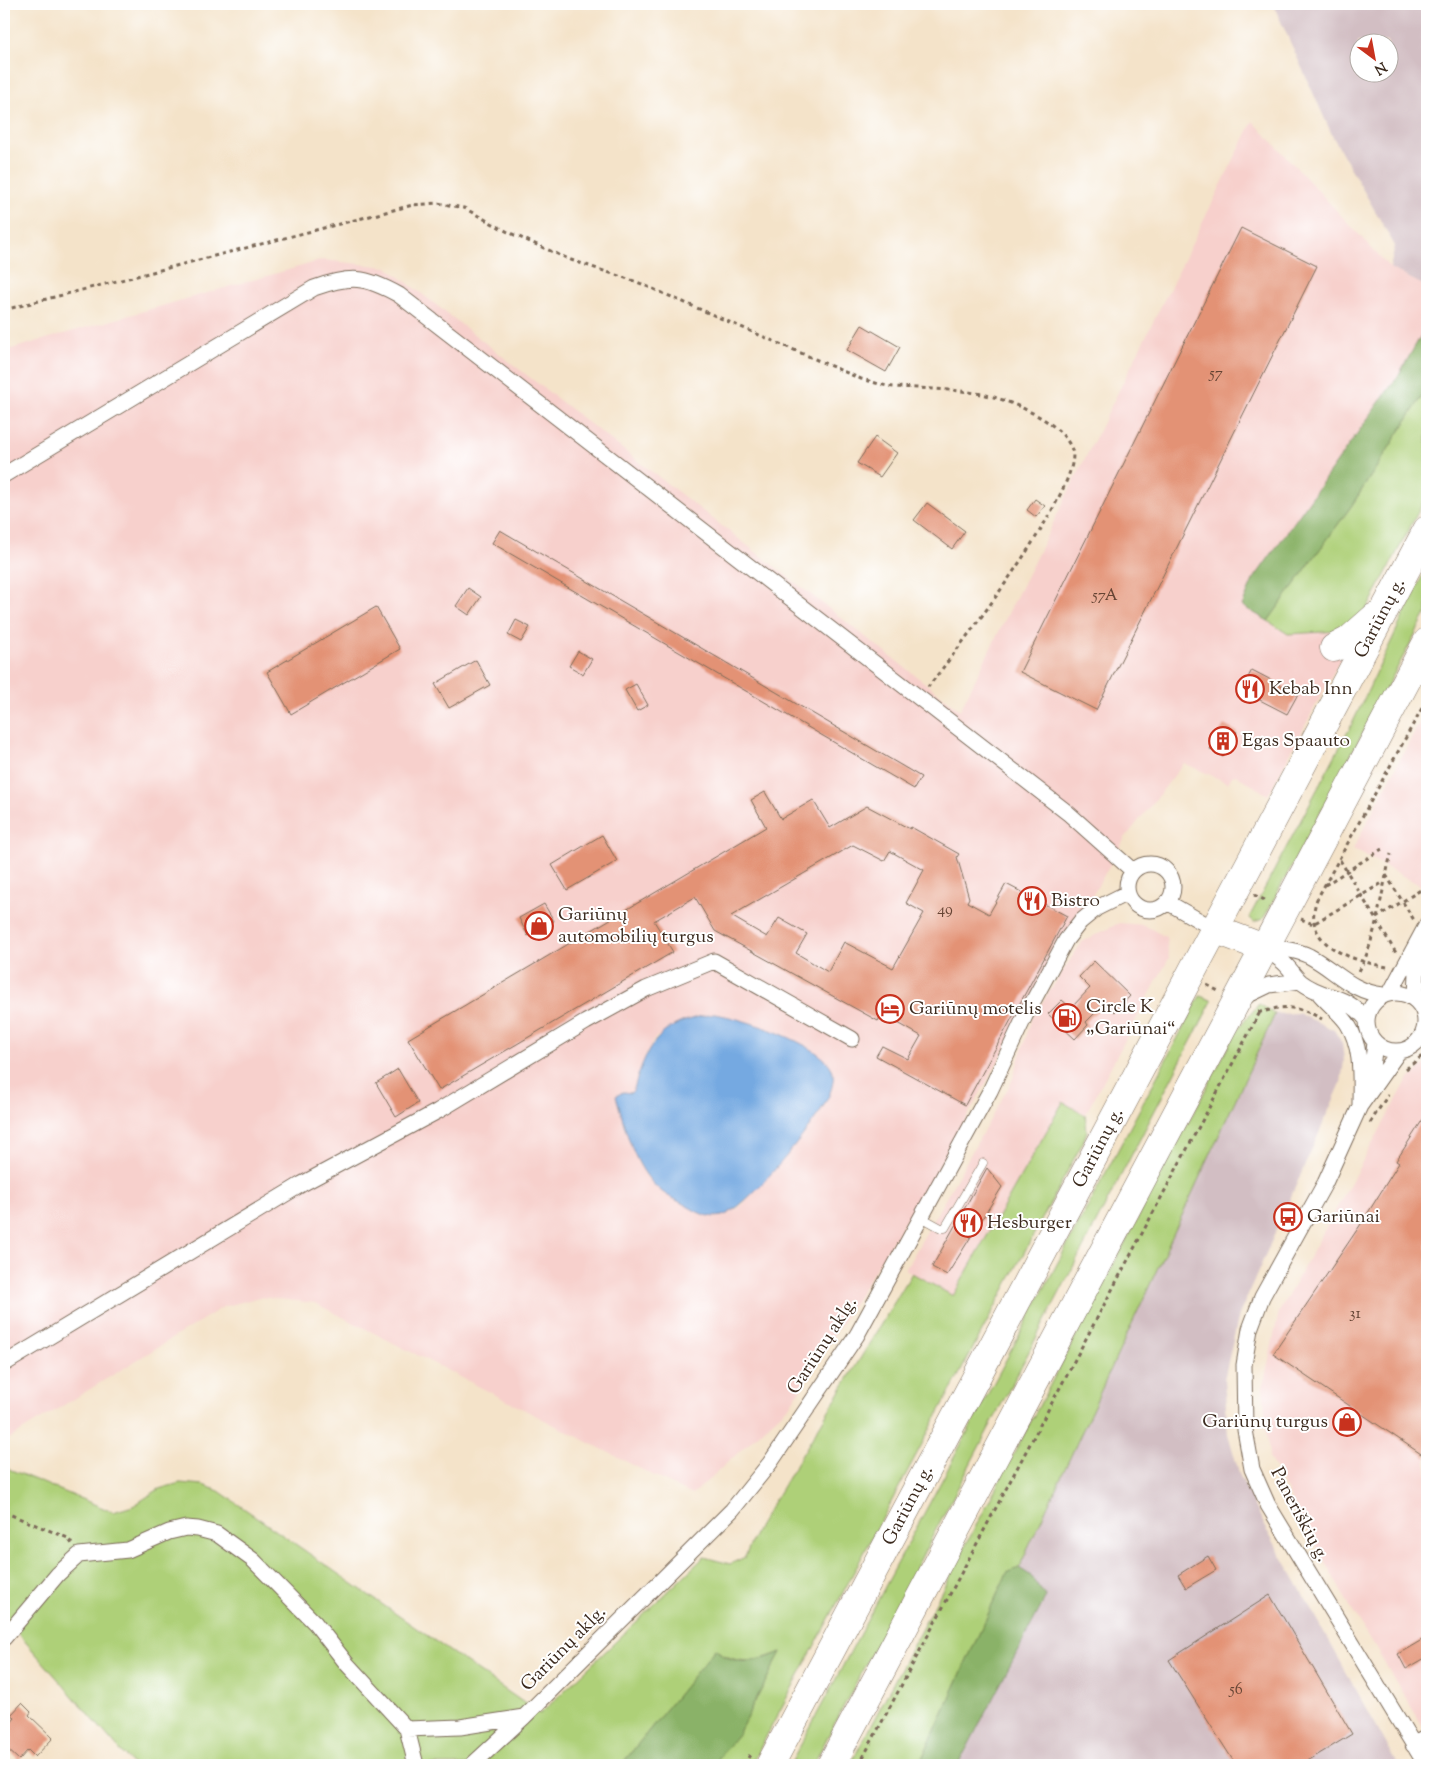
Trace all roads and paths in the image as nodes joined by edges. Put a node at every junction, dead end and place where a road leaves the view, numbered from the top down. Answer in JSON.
{"nodes":[{"id":1,"x":4,"y":310,"type":"edge"},
{"id":2,"x":4,"y":475,"type":"edge"},
{"id":3,"x":1427,"y":530,"type":"edge"},
{"id":4,"x":1388,"y":603,"type":"junction"},
{"id":5,"x":1427,"y":642,"type":"edge"},
{"id":6,"x":1334,"y":648,"type":"dead end"},
{"id":7,"x":919,"y":697,"type":"junction"},
{"id":8,"x":1427,"y":699,"type":"edge"},
{"id":9,"x":1382,"y":849,"type":"dead end"},
{"id":10,"x":1390,"y":854,"type":"dead end"},
{"id":11,"x":1340,"y":859,"type":"junction"},
{"id":12,"x":1133,"y":871,"type":"junction"},
{"id":13,"x":1347,"y":872,"type":"junction"},
{"id":14,"x":1386,"y":875,"type":"junction"},
{"id":15,"x":1384,"y":882,"type":"junction"},
{"id":16,"x":1326,"y":885,"type":"junction"},
{"id":17,"x":1427,"y":886,"type":"edge"},
{"id":18,"x":1127,"y":892,"type":"junction"},
{"id":19,"x":1361,"y":895,"type":"junction"},
{"id":20,"x":1167,"y":902,"type":"junction"},
{"id":21,"x":1402,"y":902,"type":"junction"},
{"id":22,"x":1376,"y":918,"type":"junction"},
{"id":23,"x":1313,"y":924,"type":"junction"},
{"id":24,"x":1214,"y":930,"type":"junction"},
{"id":25,"x":1422,"y":933,"type":"edge"},
{"id":26,"x":1264,"y":948,"type":"junction"},
{"id":27,"x":1398,"y":956,"type":"dead end"},
{"id":28,"x":1190,"y":977,"type":"junction"},
{"id":29,"x":1300,"y":981,"type":"junction"},
{"id":30,"x":1318,"y":992,"type":"junction"},
{"id":31,"x":1386,"y":994,"type":"junction"},
{"id":32,"x":1416,"y":999,"type":"junction"},
{"id":33,"x":1248,"y":1006,"type":"junction"},
{"id":34,"x":1367,"y":1020,"type":"junction"},
{"id":35,"x":1330,"y":1023,"type":"dead end"},
{"id":36,"x":852,"y":1039,"type":"dead end"},
{"id":37,"x":1375,"y":1042,"type":"junction"},
{"id":38,"x":1399,"y":1052,"type":"junction"},
{"id":39,"x":1360,"y":1106,"type":"junction"},
{"id":40,"x":1093,"y":1112,"type":"dead end"},
{"id":41,"x":1099,"y":1146,"type":"junction"},
{"id":42,"x":983,"y":1164,"type":"dead end"},
{"id":43,"x":922,"y":1217,"type":"junction"},
{"id":44,"x":4,"y":1364,"type":"edge"},
{"id":45,"x":4,"y":1512,"type":"edge"},
{"id":46,"x":80,"y":1555,"type":"junction"},
{"id":47,"x":4,"y":1638,"type":"edge"},
{"id":48,"x":524,"y":1717,"type":"junction"},
{"id":49,"x":407,"y":1729,"type":"junction"},
{"id":50,"x":1427,"y":1737,"type":"edge"},
{"id":51,"x":1414,"y":1745,"type":"junction"},
{"id":52,"x":416,"y":1765,"type":"edge"},
{"id":53,"x":472,"y":1765,"type":"edge"},
{"id":54,"x":770,"y":1765,"type":"edge"},
{"id":55,"x":831,"y":1765,"type":"edge"},
{"id":56,"x":859,"y":1765,"type":"edge"},
{"id":57,"x":1426,"y":1765,"type":"edge"}],
"edges":[{"from":1,"to":7,"type":"path"},
{"from":2,"to":7,"type":"street"},
{"from":3,"to":4,"type":"highway","name":"Gariūnų g."},
{"from":4,"to":6,"type":"highway"},
{"from":4,"to":24,"type":"highway","name":"Gariūnų g."},
{"from":5,"to":26,"type":"highway"},
{"from":7,"to":12,"type":"street"},
{"from":8,"to":11,"type":"path"},
{"from":9,"to":13,"type":"path"},
{"from":10,"to":14,"type":"path"},
{"from":11,"to":13,"type":"path"},
{"from":11,"to":16,"type":"path"},
{"from":12,"to":18,"type":"street"},
{"from":12,"to":20,"type":"street"},
{"from":13,"to":16,"type":"path"},
{"from":13,"to":19,"type":"path"},
{"from":14,"to":15,"type":"path"},
{"from":14,"to":21,"type":"path"},
{"from":15,"to":19,"type":"path"},
{"from":15,"to":22,"type":"path"},
{"from":16,"to":23,"type":"path"},
{"from":17,"to":21,"type":"path"},
{"from":18,"to":20,"type":"street"},
{"from":18,"to":43,"type":"street","name":"Gariūnų aklg."},
{"from":19,"to":22,"type":"path"},
{"from":19,"to":23,"type":"path"},
{"from":20,"to":24,"type":"street"},
{"from":21,"to":22,"type":"path"},
{"from":21,"to":25,"type":"path"},
{"from":22,"to":23,"type":"path"},
{"from":22,"to":27,"type":"path"},
{"from":24,"to":26,"type":"highway"},
{"from":24,"to":28,"type":"highway","name":"Gariūnų g."},
{"from":25,"to":31,"type":"street"},
{"from":25,"to":32,"type":"street"},
{"from":26,"to":29,"type":"street"},
{"from":26,"to":31,"type":"street"},
{"from":26,"to":33,"type":"highway"},
{"from":28,"to":33,"type":"path"},
{"from":28,"to":41,"type":"highway","name":"Gariūnų g."},
{"from":29,"to":30,"type":"street"},
{"from":29,"to":33,"type":"street"},
{"from":30,"to":34,"type":"street"},
{"from":30,"to":39,"type":"street"},
{"from":31,"to":32,"type":"street"},
{"from":31,"to":34,"type":"street"},
{"from":32,"to":38,"type":"street","name":"Paneriškių g."},
{"from":33,"to":35,"type":"path"},
{"from":33,"to":55,"type":"highway"},
{"from":33,"to":56,"type":"path"},
{"from":34,"to":37,"type":"street"},
{"from":36,"to":44,"type":"street"},
{"from":37,"to":38,"type":"street"},
{"from":37,"to":39,"type":"street"},
{"from":38,"to":39,"type":"street","name":"Paneriškių g."},
{"from":39,"to":51,"type":"street","name":"Paneriškių g."},
{"from":40,"to":41,"type":"highway"},
{"from":41,"to":54,"type":"highway","name":"Gariūnų g."},
{"from":42,"to":43,"type":"lane"},
{"from":43,"to":48,"type":"street","name":"Gariūnų aklg."},
{"from":45,"to":46,"type":"path"},
{"from":46,"to":47,"type":"street"},
{"from":46,"to":49,"type":"street"},
{"from":48,"to":49,"type":"street"},
{"from":48,"to":53,"type":"street","name":"Gariūnų aklg."},
{"from":49,"to":52,"type":"street"},
{"from":50,"to":51,"type":"street"},
{"from":51,"to":57,"type":"street","name":"Paneriškių g."}]}
